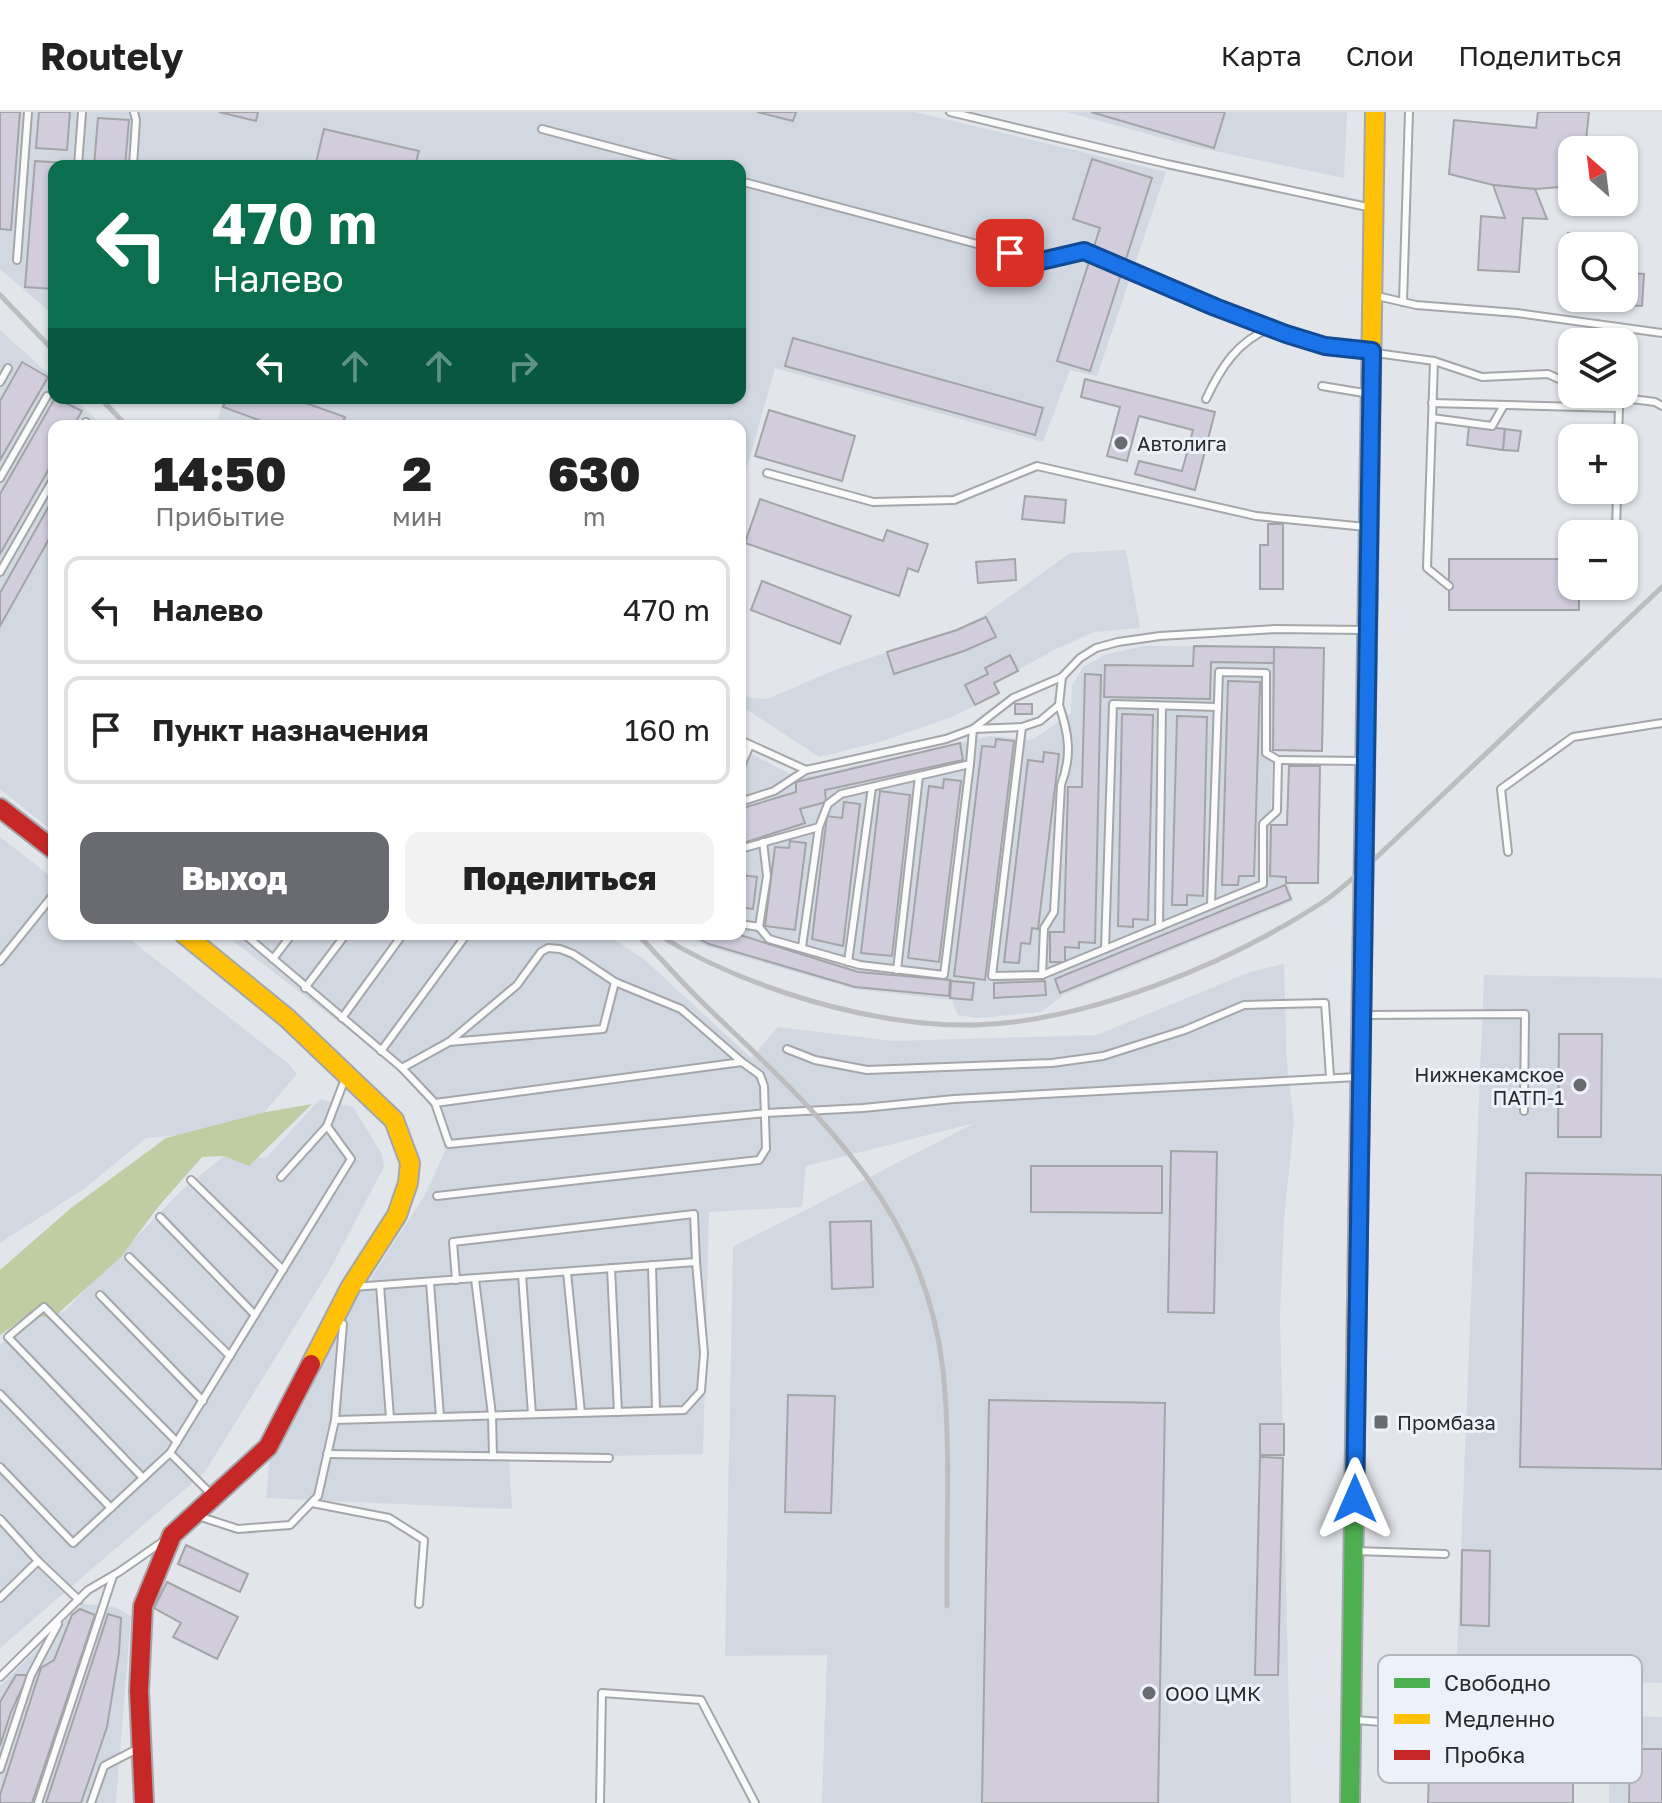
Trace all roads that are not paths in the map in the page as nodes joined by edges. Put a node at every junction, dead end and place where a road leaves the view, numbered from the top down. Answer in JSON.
{"nodes":[{"id":1,"x":28,"y":112,"type":"edge"},
{"id":2,"x":82,"y":112,"type":"edge"},
{"id":3,"x":134,"y":112,"type":"edge"},
{"id":4,"x":950,"y":112,"type":"edge"},
{"id":5,"x":1375,"y":112,"type":"edge"},
{"id":6,"x":1409,"y":112,"type":"edge"},
{"id":7,"x":542,"y":129,"type":"dead end"},
{"id":8,"x":78,"y":160,"type":"edge"},
{"id":9,"x":133,"y":160,"type":"edge"},
{"id":10,"x":659,"y":160,"type":"edge"},
{"id":11,"x":746,"y":183,"type":"edge"},
{"id":12,"x":1375,"y":208,"type":"junction"},
{"id":13,"x":17,"y":260,"type":"dead end"},
{"id":14,"x":1373,"y":295,"type":"junction"},
{"id":15,"x":1403,"y":302,"type":"junction"},
{"id":16,"x":1270,"y":328,"type":"junction"},
{"id":17,"x":1662,"y":333,"type":"edge"},
{"id":18,"x":1372,"y":351,"type":"junction"},
{"id":19,"x":1434,"y":361,"type":"junction"},
{"id":20,"x":8,"y":368,"type":"dead end"},
{"id":21,"x":1558,"y":379,"type":"edge"},
{"id":22,"x":0,"y":382,"type":"edge"},
{"id":23,"x":1322,"y":386,"type":"dead end"},
{"id":24,"x":1372,"y":394,"type":"junction"},
{"id":25,"x":47,"y":396,"type":"dead end"},
{"id":26,"x":1206,"y":399,"type":"dead end"},
{"id":27,"x":1638,"y":402,"type":"edge"},
{"id":28,"x":1432,"y":403,"type":"junction"},
{"id":29,"x":1504,"y":405,"type":"junction"},
{"id":30,"x":1662,"y":406,"type":"edge"},
{"id":31,"x":1432,"y":418,"type":"junction"},
{"id":32,"x":1618,"y":424,"type":"edge"},
{"id":33,"x":767,"y":473,"type":"dead end"},
{"id":34,"x":0,"y":478,"type":"edge"},
{"id":35,"x":48,"y":488,"type":"edge"},
{"id":36,"x":1369,"y":527,"type":"junction"},
{"id":37,"x":0,"y":572,"type":"edge"},
{"id":38,"x":1449,"y":586,"type":"dead end"},
{"id":39,"x":1368,"y":630,"type":"junction"},
{"id":40,"x":1062,"y":677,"type":"junction"},
{"id":41,"x":1059,"y":705,"type":"junction"},
{"id":42,"x":1162,"y":706,"type":"junction"},
{"id":43,"x":1218,"y":707,"type":"junction"},
{"id":44,"x":1662,"y":723,"type":"edge"},
{"id":45,"x":1022,"y":727,"type":"junction"},
{"id":46,"x":973,"y":729,"type":"junction"},
{"id":47,"x":746,"y":743,"type":"edge"},
{"id":48,"x":750,"y":745,"type":"junction"},
{"id":49,"x":746,"y":754,"type":"edge"},
{"id":50,"x":1278,"y":760,"type":"junction"},
{"id":51,"x":1365,"y":761,"type":"junction"},
{"id":52,"x":970,"y":764,"type":"junction"},
{"id":53,"x":806,"y":770,"type":"junction"},
{"id":54,"x":919,"y":776,"type":"junction"},
{"id":55,"x":872,"y":787,"type":"junction"},
{"id":56,"x":746,"y":800,"type":"edge"},
{"id":57,"x":0,"y":808,"type":"edge"},
{"id":58,"x":819,"y":827,"type":"junction"},
{"id":59,"x":763,"y":842,"type":"junction"},
{"id":60,"x":48,"y":845,"type":"edge"},
{"id":61,"x":746,"y":847,"type":"edge"},
{"id":62,"x":1508,"y":852,"type":"dead end"},
{"id":63,"x":48,"y":901,"type":"edge"},
{"id":64,"x":1211,"y":905,"type":"junction"},
{"id":65,"x":746,"y":925,"type":"edge"},
{"id":66,"x":759,"y":927,"type":"junction"},
{"id":67,"x":1159,"y":927,"type":"junction"},
{"id":68,"x":192,"y":940,"type":"edge"},
{"id":69,"x":251,"y":940,"type":"edge"},
{"id":70,"x":287,"y":940,"type":"edge"},
{"id":71,"x":341,"y":940,"type":"edge"},
{"id":72,"x":399,"y":940,"type":"edge"},
{"id":73,"x":463,"y":940,"type":"edge"},
{"id":74,"x":802,"y":947,"type":"junction"},
{"id":75,"x":1105,"y":949,"type":"junction"},
{"id":76,"x":273,"y":959,"type":"junction"},
{"id":77,"x":0,"y":961,"type":"edge"},
{"id":78,"x":848,"y":962,"type":"junction"},
{"id":79,"x":897,"y":970,"type":"junction"},
{"id":80,"x":1042,"y":975,"type":"junction"},
{"id":81,"x":615,"y":982,"type":"junction"},
{"id":82,"x":305,"y":988,"type":"junction"},
{"id":83,"x":1361,"y":1015,"type":"junction"},
{"id":84,"x":342,"y":1018,"type":"junction"},
{"id":85,"x":449,"y":1042,"type":"junction"},
{"id":86,"x":787,"y":1049,"type":"dead end"},
{"id":87,"x":381,"y":1051,"type":"junction"},
{"id":88,"x":742,"y":1062,"type":"junction"},
{"id":89,"x":402,"y":1068,"type":"junction"},
{"id":90,"x":347,"y":1073,"type":"junction"},
{"id":91,"x":1330,"y":1077,"type":"junction"},
{"id":92,"x":1361,"y":1077,"type":"junction"},
{"id":93,"x":435,"y":1103,"type":"junction"},
{"id":94,"x":1524,"y":1111,"type":"dead end"},
{"id":95,"x":766,"y":1113,"type":"junction"},
{"id":96,"x":327,"y":1126,"type":"junction"},
{"id":97,"x":281,"y":1177,"type":"dead end"},
{"id":98,"x":191,"y":1180,"type":"dead end"},
{"id":99,"x":437,"y":1196,"type":"dead end"},
{"id":100,"x":160,"y":1217,"type":"dead end"},
{"id":101,"x":129,"y":1257,"type":"dead end"},
{"id":102,"x":696,"y":1262,"type":"junction"},
{"id":103,"x":652,"y":1265,"type":"junction"},
{"id":104,"x":611,"y":1268,"type":"junction"},
{"id":105,"x":283,"y":1270,"type":"junction"},
{"id":106,"x":567,"y":1272,"type":"junction"},
{"id":107,"x":522,"y":1275,"type":"junction"},
{"id":108,"x":475,"y":1279,"type":"junction"},
{"id":109,"x":456,"y":1280,"type":"junction"},
{"id":110,"x":430,"y":1282,"type":"junction"},
{"id":111,"x":380,"y":1285,"type":"junction"},
{"id":112,"x":350,"y":1288,"type":"junction"},
{"id":113,"x":100,"y":1295,"type":"dead end"},
{"id":114,"x":255,"y":1315,"type":"junction"},
{"id":115,"x":343,"y":1324,"type":"dead end"},
{"id":116,"x":230,"y":1356,"type":"junction"},
{"id":117,"x":0,"y":1394,"type":"edge"},
{"id":118,"x":203,"y":1401,"type":"junction"},
{"id":119,"x":656,"y":1410,"type":"junction"},
{"id":120,"x":618,"y":1412,"type":"junction"},
{"id":121,"x":581,"y":1413,"type":"junction"},
{"id":122,"x":532,"y":1414,"type":"junction"},
{"id":123,"x":492,"y":1415,"type":"junction"},
{"id":124,"x":440,"y":1417,"type":"junction"},
{"id":125,"x":390,"y":1418,"type":"junction"},
{"id":126,"x":335,"y":1420,"type":"junction"},
{"id":127,"x":177,"y":1442,"type":"junction"},
{"id":128,"x":170,"y":1453,"type":"junction"},
{"id":129,"x":327,"y":1454,"type":"junction"},
{"id":130,"x":493,"y":1456,"type":"junction"},
{"id":131,"x":609,"y":1458,"type":"dead end"},
{"id":132,"x":0,"y":1467,"type":"edge"},
{"id":133,"x":143,"y":1478,"type":"junction"},
{"id":134,"x":214,"y":1497,"type":"junction"},
{"id":135,"x":312,"y":1503,"type":"junction"},
{"id":136,"x":111,"y":1508,"type":"junction"},
{"id":137,"x":194,"y":1514,"type":"junction"},
{"id":138,"x":0,"y":1519,"type":"edge"},
{"id":139,"x":172,"y":1535,"type":"junction"},
{"id":140,"x":1355,"y":1551,"type":"junction"},
{"id":141,"x":1445,"y":1554,"type":"dead end"},
{"id":142,"x":38,"y":1561,"type":"junction"},
{"id":143,"x":113,"y":1576,"type":"junction"},
{"id":144,"x":0,"y":1582,"type":"edge"},
{"id":145,"x":8,"y":1590,"type":"junction"},
{"id":146,"x":0,"y":1598,"type":"edge"},
{"id":147,"x":79,"y":1600,"type":"junction"},
{"id":148,"x":419,"y":1604,"type":"dead end"},
{"id":149,"x":60,"y":1620,"type":"junction"},
{"id":150,"x":0,"y":1677,"type":"edge"},
{"id":151,"x":1352,"y":1720,"type":"junction"},
{"id":152,"x":1378,"y":1722,"type":"edge"},
{"id":153,"x":142,"y":1747,"type":"junction"},
{"id":154,"x":0,"y":1769,"type":"edge"},
{"id":155,"x":38,"y":1803,"type":"edge"},
{"id":156,"x":91,"y":1803,"type":"edge"},
{"id":157,"x":144,"y":1803,"type":"edge"},
{"id":158,"x":600,"y":1803,"type":"edge"},
{"id":159,"x":755,"y":1803,"type":"edge"},
{"id":160,"x":1350,"y":1803,"type":"edge"}],
"edges":[{"from":1,"to":13,"type":"lane"},
{"from":2,"to":8,"type":"lane"},
{"from":3,"to":9,"type":"lane"},
{"from":4,"to":12,"type":"lane"},
{"from":5,"to":12,"type":"street"},
{"from":6,"to":15,"type":"lane"},
{"from":7,"to":10,"type":"lane"},
{"from":11,"to":16,"type":"lane"},
{"from":12,"to":14,"type":"street"},
{"from":14,"to":15,"type":"lane"},
{"from":14,"to":18,"type":"street"},
{"from":15,"to":17,"type":"lane"},
{"from":16,"to":18,"type":"lane"},
{"from":16,"to":26,"type":"lane"},
{"from":18,"to":19,"type":"lane"},
{"from":18,"to":24,"type":"street"},
{"from":19,"to":21,"type":"lane"},
{"from":19,"to":28,"type":"lane"},
{"from":20,"to":22,"type":"lane"},
{"from":23,"to":24,"type":"lane"},
{"from":24,"to":36,"type":"street"},
{"from":25,"to":34,"type":"lane"},
{"from":27,"to":30,"type":"lane"},
{"from":28,"to":29,"type":"lane"},
{"from":28,"to":31,"type":"lane"},
{"from":29,"to":31,"type":"lane"},
{"from":29,"to":32,"type":"lane"},
{"from":31,"to":38,"type":"lane"},
{"from":33,"to":36,"type":"lane"},
{"from":35,"to":37,"type":"lane"},
{"from":36,"to":39,"type":"street"},
{"from":39,"to":40,"type":"lane"},
{"from":39,"to":51,"type":"street"},
{"from":40,"to":41,"type":"lane"},
{"from":40,"to":46,"type":"lane"},
{"from":41,"to":45,"type":"lane"},
{"from":41,"to":80,"type":"lane"},
{"from":42,"to":43,"type":"lane"},
{"from":42,"to":67,"type":"lane"},
{"from":42,"to":75,"type":"lane"},
{"from":43,"to":50,"type":"lane"},
{"from":43,"to":64,"type":"lane"},
{"from":44,"to":62,"type":"lane"},
{"from":45,"to":46,"type":"lane"},
{"from":45,"to":80,"type":"lane"},
{"from":46,"to":52,"type":"lane"},
{"from":46,"to":53,"type":"lane"},
{"from":47,"to":48,"type":"lane"},
{"from":48,"to":49,"type":"lane"},
{"from":48,"to":53,"type":"lane"},
{"from":50,"to":51,"type":"lane"},
{"from":50,"to":64,"type":"lane"},
{"from":51,"to":83,"type":"street"},
{"from":52,"to":54,"type":"lane"},
{"from":52,"to":79,"type":"lane"},
{"from":53,"to":56,"type":"lane"},
{"from":54,"to":55,"type":"lane"},
{"from":54,"to":79,"type":"lane"},
{"from":55,"to":58,"type":"lane"},
{"from":55,"to":78,"type":"lane"},
{"from":57,"to":60,"type":"street"},
{"from":58,"to":59,"type":"lane"},
{"from":58,"to":74,"type":"lane"},
{"from":59,"to":61,"type":"lane"},
{"from":59,"to":66,"type":"lane"},
{"from":63,"to":77,"type":"lane"},
{"from":64,"to":67,"type":"lane"},
{"from":65,"to":66,"type":"lane"},
{"from":66,"to":74,"type":"lane"},
{"from":67,"to":75,"type":"lane"},
{"from":68,"to":90,"type":"street"},
{"from":69,"to":76,"type":"lane"},
{"from":70,"to":76,"type":"lane"},
{"from":71,"to":82,"type":"lane"},
{"from":72,"to":84,"type":"lane"},
{"from":73,"to":87,"type":"lane"},
{"from":74,"to":78,"type":"lane"},
{"from":75,"to":80,"type":"lane"},
{"from":76,"to":82,"type":"lane"},
{"from":78,"to":79,"type":"lane"},
{"from":81,"to":85,"type":"lane"},
{"from":81,"to":85,"type":"lane"},
{"from":81,"to":88,"type":"lane"},
{"from":82,"to":84,"type":"lane"},
{"from":83,"to":92,"type":"street"},
{"from":83,"to":94,"type":"lane"},
{"from":84,"to":87,"type":"lane"},
{"from":85,"to":89,"type":"lane"},
{"from":86,"to":91,"type":"lane"},
{"from":87,"to":89,"type":"lane"},
{"from":88,"to":93,"type":"lane"},
{"from":88,"to":95,"type":"lane"},
{"from":89,"to":93,"type":"lane"},
{"from":90,"to":96,"type":"lane"},
{"from":90,"to":112,"type":"street"},
{"from":91,"to":92,"type":"lane"},
{"from":91,"to":95,"type":"lane"},
{"from":92,"to":140,"type":"street"},
{"from":93,"to":95,"type":"lane"},
{"from":95,"to":99,"type":"lane"},
{"from":96,"to":97,"type":"lane"},
{"from":96,"to":105,"type":"lane"},
{"from":98,"to":105,"type":"lane"},
{"from":100,"to":114,"type":"lane"},
{"from":101,"to":116,"type":"lane"},
{"from":102,"to":103,"type":"lane"},
{"from":102,"to":109,"type":"lane"},
{"from":102,"to":119,"type":"lane"},
{"from":103,"to":104,"type":"lane"},
{"from":103,"to":119,"type":"lane"},
{"from":104,"to":106,"type":"lane"},
{"from":104,"to":120,"type":"lane"},
{"from":105,"to":114,"type":"lane"},
{"from":106,"to":107,"type":"lane"},
{"from":106,"to":121,"type":"lane"},
{"from":107,"to":108,"type":"lane"},
{"from":107,"to":122,"type":"lane"},
{"from":108,"to":109,"type":"lane"},
{"from":108,"to":123,"type":"lane"},
{"from":109,"to":110,"type":"lane"},
{"from":110,"to":111,"type":"lane"},
{"from":110,"to":124,"type":"lane"},
{"from":111,"to":112,"type":"lane"},
{"from":111,"to":125,"type":"lane"},
{"from":112,"to":134,"type":"street"},
{"from":113,"to":118,"type":"lane"},
{"from":114,"to":116,"type":"lane"},
{"from":115,"to":126,"type":"lane"},
{"from":116,"to":118,"type":"lane"},
{"from":117,"to":136,"type":"lane"},
{"from":118,"to":127,"type":"lane"},
{"from":119,"to":120,"type":"lane"},
{"from":120,"to":121,"type":"lane"},
{"from":121,"to":122,"type":"lane"},
{"from":122,"to":123,"type":"lane"},
{"from":123,"to":124,"type":"lane"},
{"from":123,"to":130,"type":"lane"},
{"from":124,"to":125,"type":"lane"},
{"from":125,"to":126,"type":"lane"},
{"from":126,"to":129,"type":"lane"},
{"from":127,"to":128,"type":"lane"},
{"from":127,"to":133,"type":"lane"},
{"from":128,"to":133,"type":"lane"},
{"from":128,"to":134,"type":"lane"},
{"from":129,"to":130,"type":"lane"},
{"from":129,"to":135,"type":"lane"},
{"from":130,"to":131,"type":"lane"},
{"from":132,"to":136,"type":"lane"},
{"from":133,"to":136,"type":"lane"},
{"from":134,"to":137,"type":"street"},
{"from":135,"to":137,"type":"lane"},
{"from":135,"to":148,"type":"lane"},
{"from":137,"to":139,"type":"street"},
{"from":138,"to":142,"type":"lane"},
{"from":139,"to":143,"type":"lane"},
{"from":139,"to":153,"type":"street"},
{"from":140,"to":141,"type":"lane"},
{"from":140,"to":151,"type":"street"},
{"from":142,"to":145,"type":"lane"},
{"from":142,"to":147,"type":"lane"},
{"from":143,"to":147,"type":"lane"},
{"from":143,"to":155,"type":"lane"},
{"from":144,"to":145,"type":"lane"},
{"from":145,"to":146,"type":"lane"},
{"from":147,"to":149,"type":"lane"},
{"from":149,"to":150,"type":"lane"},
{"from":149,"to":154,"type":"lane"},
{"from":151,"to":152,"type":"lane"},
{"from":151,"to":160,"type":"street"},
{"from":153,"to":156,"type":"lane"},
{"from":153,"to":157,"type":"street"},
{"from":158,"to":159,"type":"lane"}]}
